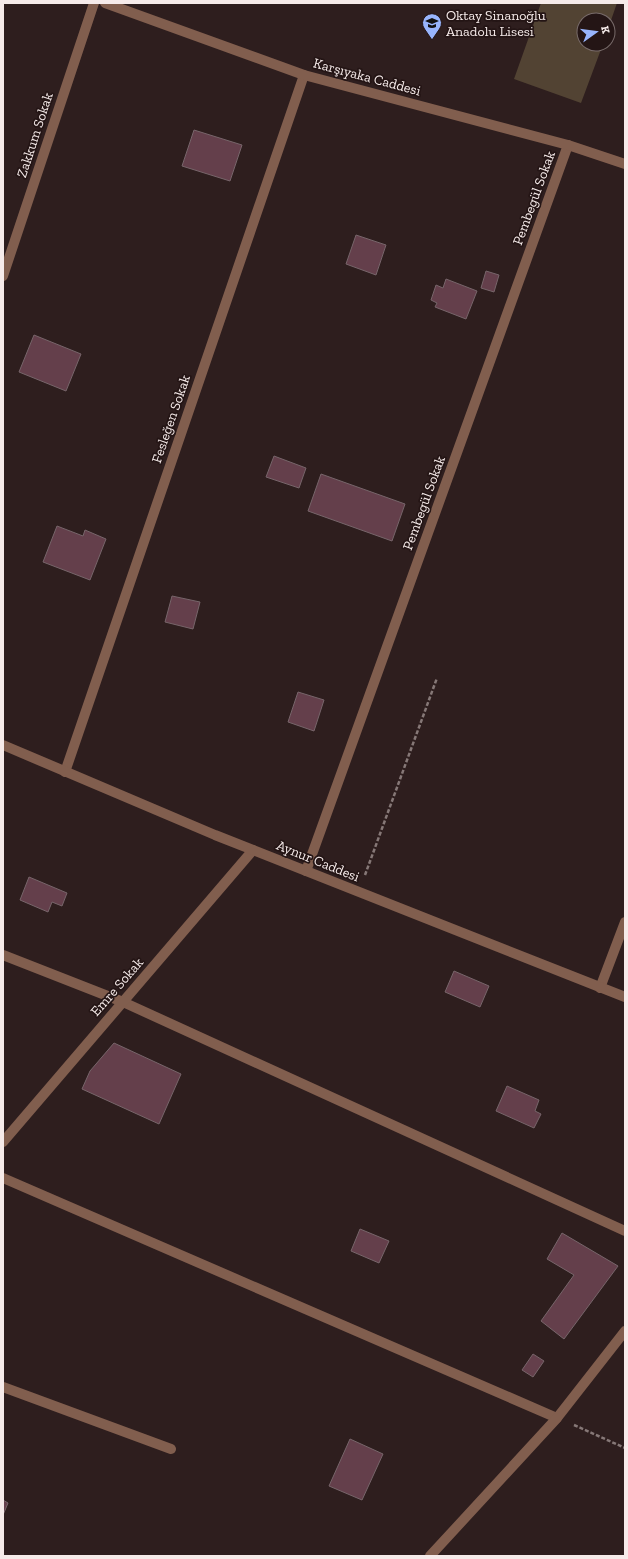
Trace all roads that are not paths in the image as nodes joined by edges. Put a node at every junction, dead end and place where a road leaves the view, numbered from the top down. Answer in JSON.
{"nodes":[{"id":1,"x":94,"y":3,"type":"edge"},
{"id":2,"x":105,"y":3,"type":"edge"},
{"id":3,"x":304,"y":75,"type":"junction"},
{"id":4,"x":568,"y":145,"type":"junction"},
{"id":5,"x":625,"y":164,"type":"edge"},
{"id":6,"x":3,"y":276,"type":"edge"},
{"id":7,"x":3,"y":745,"type":"edge"},
{"id":8,"x":65,"y":772,"type":"junction"},
{"id":9,"x":253,"y":850,"type":"junction"},
{"id":10,"x":306,"y":871,"type":"junction"},
{"id":11,"x":625,"y":922,"type":"edge"},
{"id":12,"x":3,"y":955,"type":"edge"},
{"id":13,"x":600,"y":988,"type":"junction"},
{"id":14,"x":625,"y":997,"type":"edge"},
{"id":15,"x":123,"y":1002,"type":"junction"},
{"id":16,"x":3,"y":1142,"type":"edge"},
{"id":17,"x":3,"y":1178,"type":"edge"},
{"id":18,"x":625,"y":1231,"type":"edge"},
{"id":19,"x":625,"y":1330,"type":"edge"},
{"id":20,"x":3,"y":1387,"type":"edge"},
{"id":21,"x":557,"y":1418,"type":"junction"},
{"id":22,"x":171,"y":1449,"type":"dead end"},
{"id":23,"x":430,"y":1556,"type":"edge"}],
"edges":[{"from":1,"to":6,"type":"street","name":"Zakkum Sokak"},
{"from":2,"to":3,"type":"street","name":"Karşıyaka Caddesi"},
{"from":3,"to":4,"type":"street","name":"Karşıyaka Caddesi"},
{"from":3,"to":8,"type":"street","name":"Fesleğen Sokak"},
{"from":4,"to":5,"type":"street","name":"Karşıyaka Caddesi"},
{"from":4,"to":10,"type":"street","name":"Pembegül Sokak"},
{"from":7,"to":8,"type":"street","name":"Aynur Caddesi"},
{"from":8,"to":9,"type":"street","name":"Aynur Caddesi"},
{"from":9,"to":10,"type":"street","name":"Aynur Caddesi"},
{"from":9,"to":15,"type":"street","name":"Emre Sokak"},
{"from":10,"to":13,"type":"street","name":"Aynur Caddesi"},
{"from":11,"to":13,"type":"street"},
{"from":12,"to":15,"type":"street"},
{"from":13,"to":14,"type":"street","name":"Aynur Caddesi"},
{"from":15,"to":16,"type":"street","name":"Emre Sokak"},
{"from":15,"to":18,"type":"street"},
{"from":17,"to":21,"type":"street"},
{"from":19,"to":21,"type":"street"},
{"from":20,"to":22,"type":"street"},
{"from":21,"to":23,"type":"street"}]}
